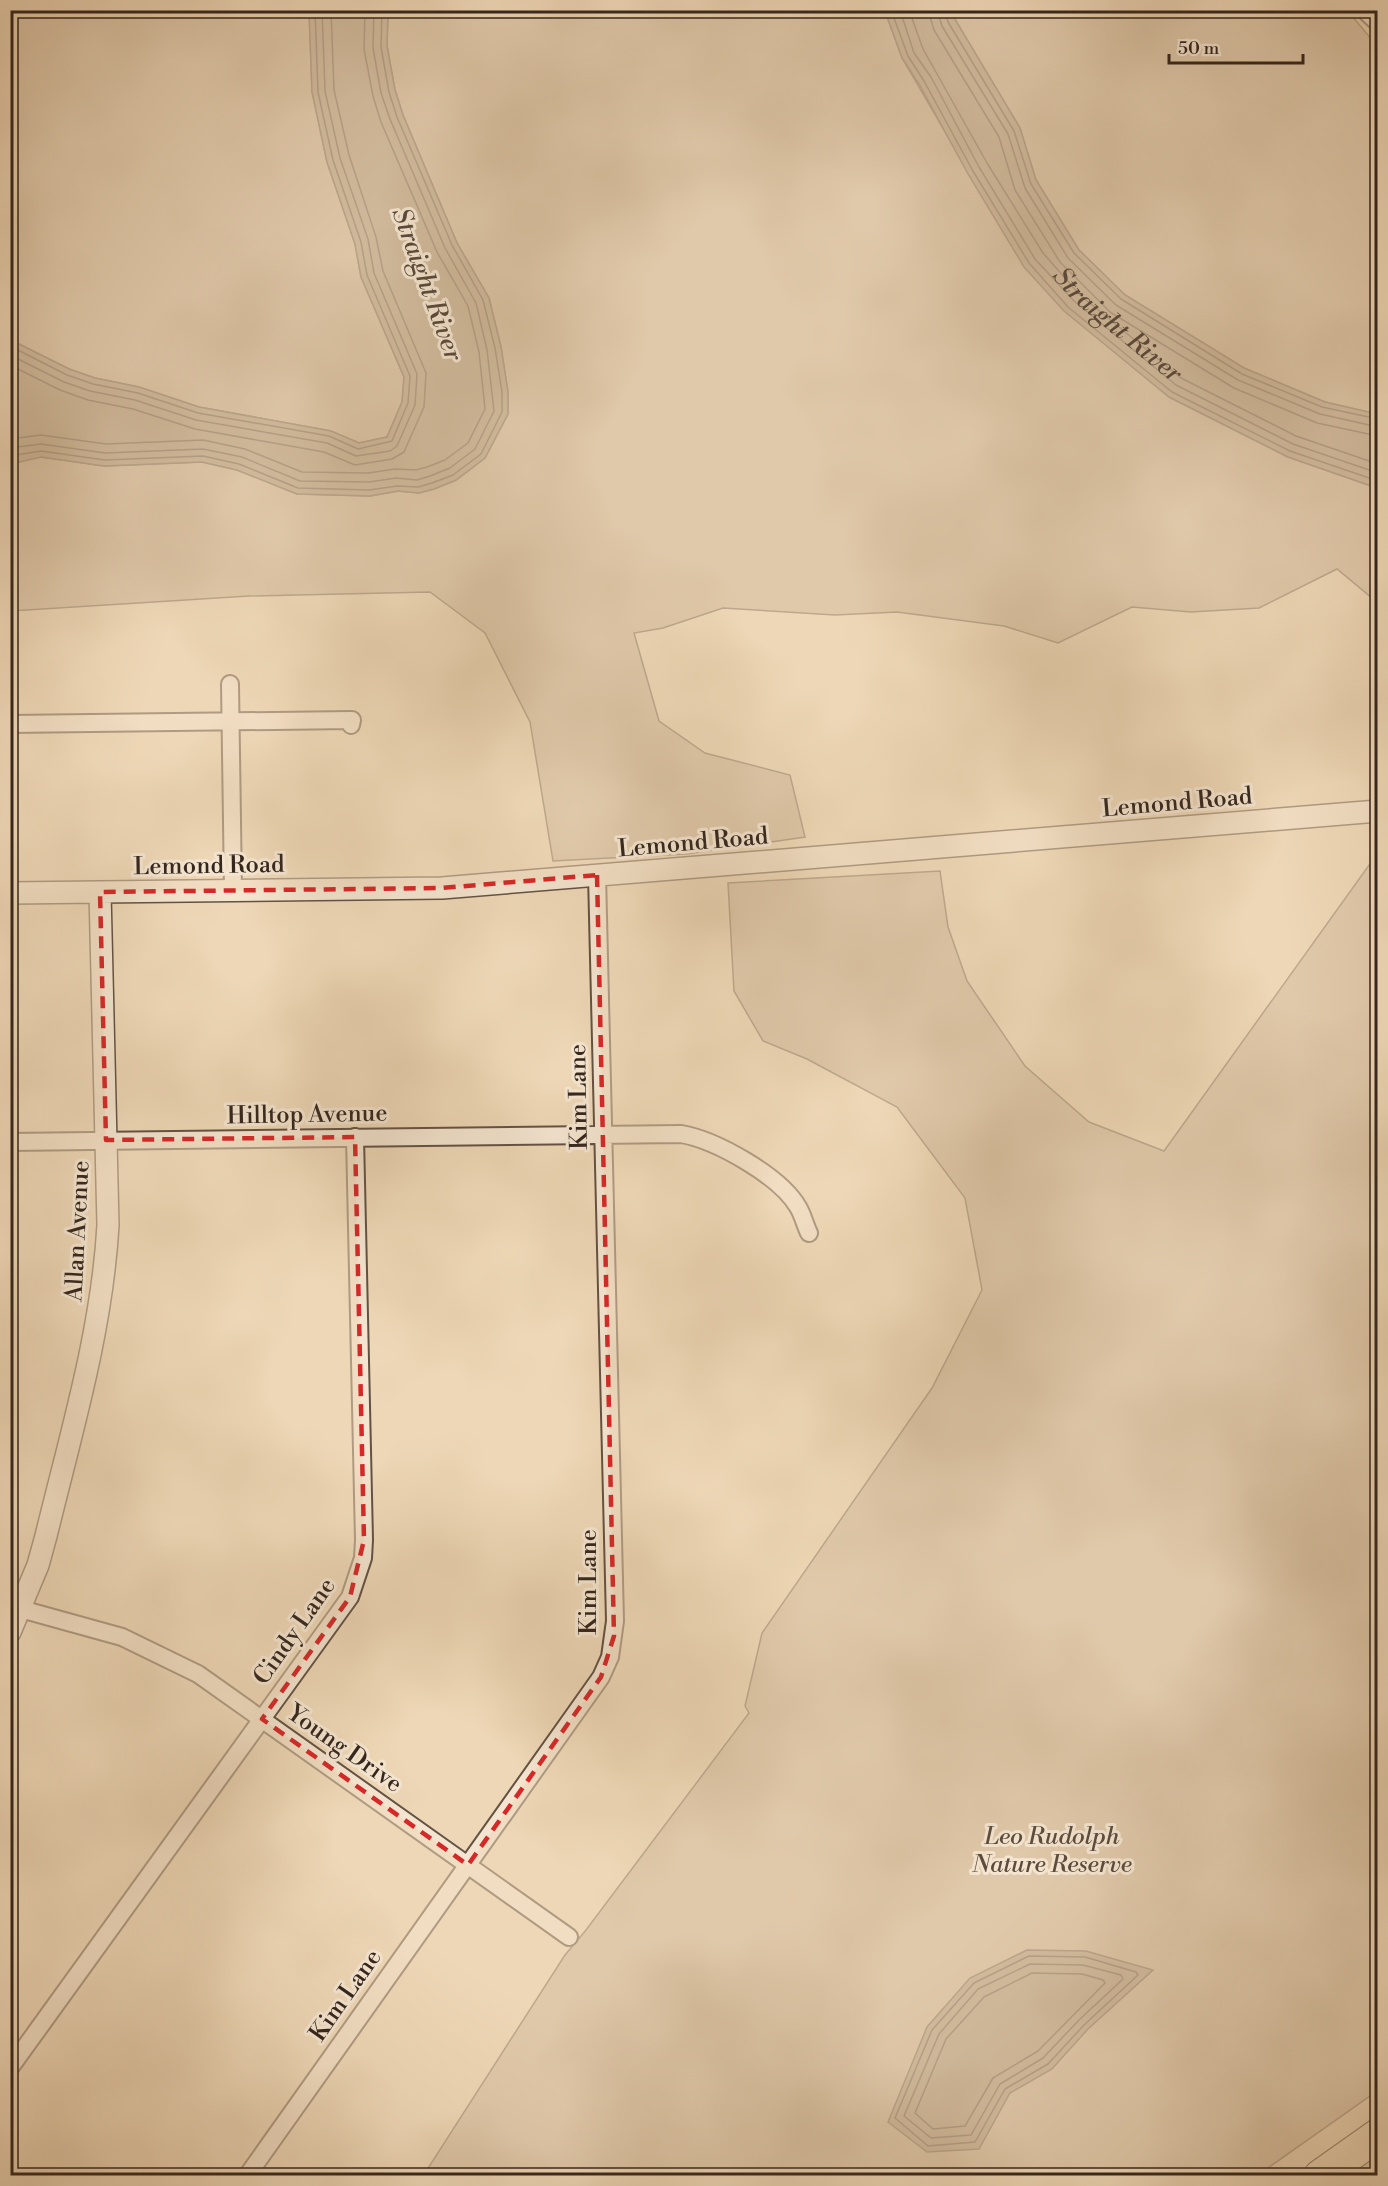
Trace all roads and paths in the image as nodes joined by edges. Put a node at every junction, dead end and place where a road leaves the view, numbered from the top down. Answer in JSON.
{"nodes":[{"id":1,"x":1364,"y":10,"type":"edge"},
{"id":2,"x":1377,"y":23,"type":"edge"},
{"id":3,"x":230,"y":684,"type":"dead end"},
{"id":4,"x":230,"y":722,"type":"junction"},
{"id":5,"x":10,"y":724,"type":"edge"},
{"id":6,"x":351,"y":725,"type":"dead end"},
{"id":7,"x":1377,"y":811,"type":"edge"},
{"id":8,"x":597,"y":875,"type":"junction"},
{"id":9,"x":232,"y":890,"type":"junction"},
{"id":10,"x":100,"y":892,"type":"junction"},
{"id":11,"x":10,"y":893,"type":"edge"},
{"id":12,"x":603,"y":1134,"type":"junction"},
{"id":13,"x":354,"y":1137,"type":"junction"},
{"id":14,"x":106,"y":1140,"type":"junction"},
{"id":15,"x":10,"y":1142,"type":"edge"},
{"id":16,"x":809,"y":1233,"type":"dead end"},
{"id":17,"x":16,"y":1607,"type":"edge"},
{"id":18,"x":10,"y":1632,"type":"edge"},
{"id":19,"x":262,"y":1719,"type":"junction"},
{"id":20,"x":468,"y":1865,"type":"junction"},
{"id":21,"x":569,"y":1937,"type":"dead end"},
{"id":22,"x":10,"y":2068,"type":"edge"},
{"id":23,"x":1377,"y":2135,"type":"edge"},
{"id":24,"x":247,"y":2175,"type":"edge"},
{"id":25,"x":1320,"y":2175,"type":"edge"}],
"edges":[{"from":1,"to":2,"type":"street"},
{"from":3,"to":4,"type":"street"},
{"from":4,"to":5,"type":"street"},
{"from":4,"to":6,"type":"street"},
{"from":4,"to":9,"type":"street"},
{"from":7,"to":8,"type":"street","name":"Lemond Road"},
{"from":8,"to":9,"type":"street","name":"Lemond Road"},
{"from":8,"to":12,"type":"street","name":"Kim Lane"},
{"from":9,"to":10,"type":"street","name":"Lemond Road"},
{"from":10,"to":11,"type":"street","name":"Lemond Road"},
{"from":10,"to":14,"type":"street","name":"Allan Avenue"},
{"from":12,"to":13,"type":"street","name":"Hilltop Avenue"},
{"from":12,"to":16,"type":"street","name":"Hilltop Avenue"},
{"from":12,"to":20,"type":"street","name":"Kim Lane"},
{"from":13,"to":14,"type":"street","name":"Hilltop Avenue"},
{"from":13,"to":19,"type":"street","name":"Cindy Lane"},
{"from":14,"to":15,"type":"street","name":"Hilltop Avenue"},
{"from":14,"to":17,"type":"street","name":"Allan Avenue"},
{"from":17,"to":18,"type":"street","name":"Allan Avenue"},
{"from":17,"to":19,"type":"street","name":"Young Drive"},
{"from":19,"to":20,"type":"street","name":"Young Drive"},
{"from":19,"to":22,"type":"street","name":"Cindy Lane"},
{"from":20,"to":21,"type":"street","name":"Young Drive"},
{"from":20,"to":24,"type":"street","name":"Kim Lane"},
{"from":23,"to":25,"type":"highway"}]}
